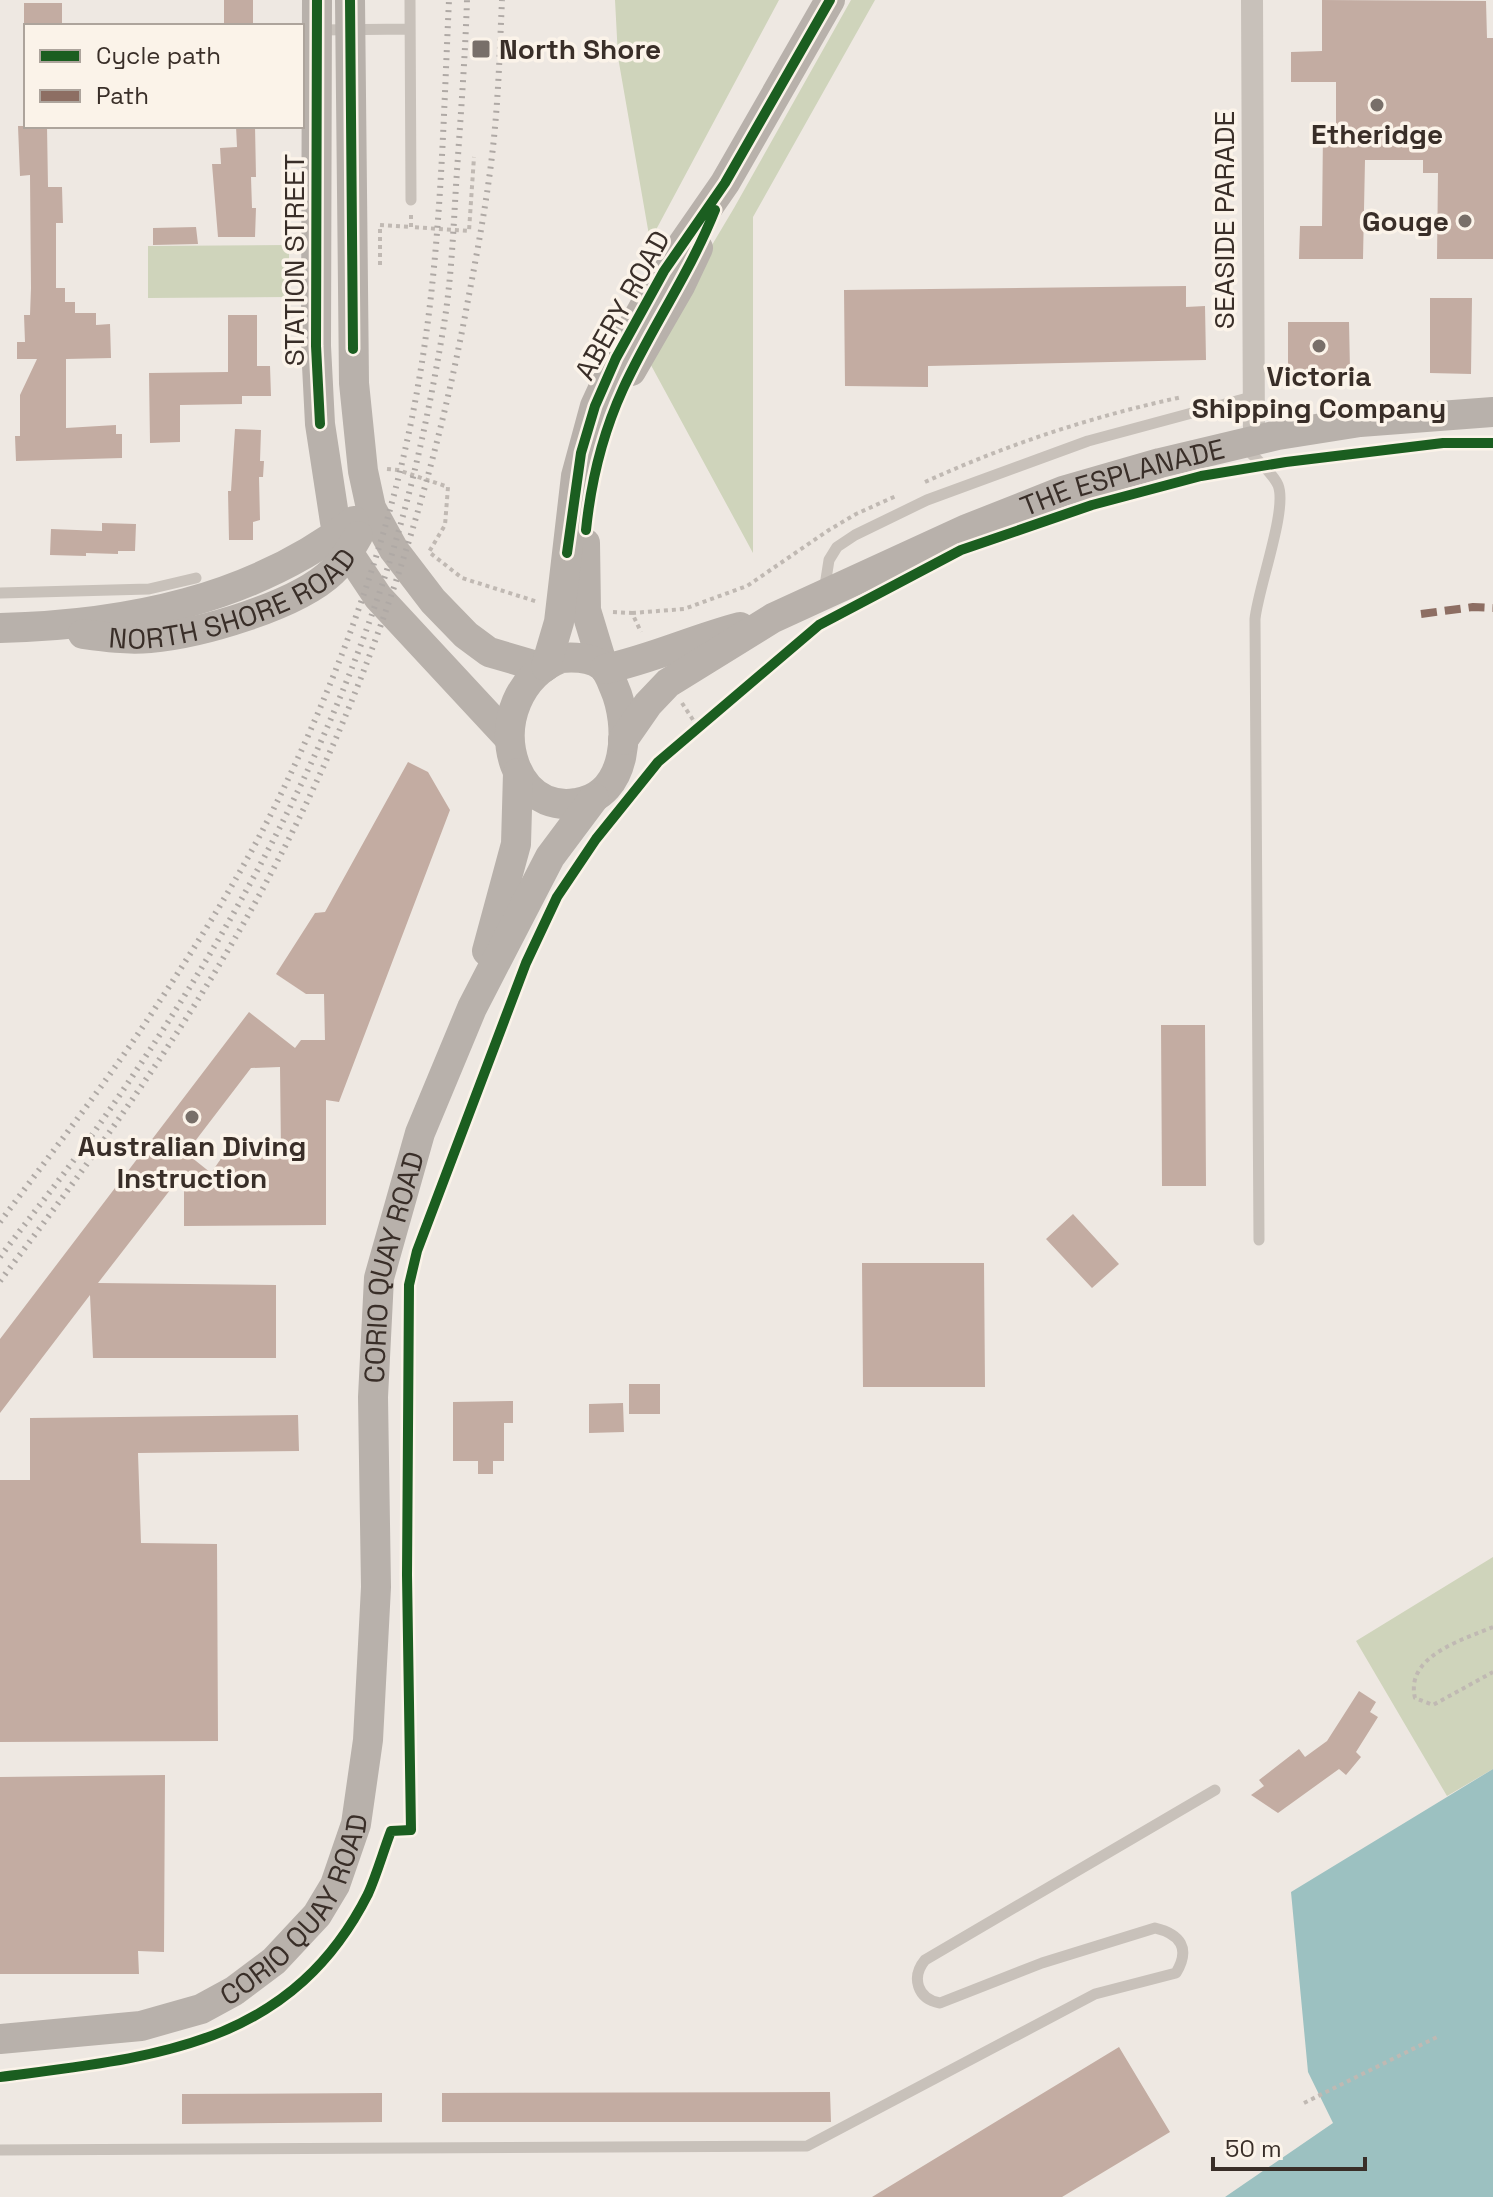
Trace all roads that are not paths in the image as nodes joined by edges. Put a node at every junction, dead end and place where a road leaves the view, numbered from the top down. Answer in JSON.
{"nodes":[{"id":1,"x":410,"y":0,"type":"edge"},
{"id":2,"x":830,"y":0,"type":"edge"},
{"id":3,"x":1252,"y":0,"type":"edge"},
{"id":4,"x":318,"y":15,"type":"edge"},
{"id":5,"x":350,"y":15,"type":"edge"},
{"id":6,"x":410,"y":29,"type":"junction"},
{"id":7,"x":725,"y":183,"type":"junction"},
{"id":8,"x":411,"y":200,"type":"road end"},
{"id":9,"x":1255,"y":396,"type":"junction"},
{"id":10,"x":1493,"y":412,"type":"edge"},
{"id":11,"x":1248,"y":442,"type":"junction"},
{"id":12,"x":371,"y":508,"type":"junction"},
{"id":13,"x":343,"y":543,"type":"junction"},
{"id":14,"x":196,"y":578,"type":"dead end"},
{"id":15,"x":0,"y":593,"type":"edge"},
{"id":16,"x":824,"y":593,"type":"junction"},
{"id":17,"x":773,"y":618,"type":"junction"},
{"id":18,"x":0,"y":628,"type":"edge"},
{"id":19,"x":545,"y":667,"type":"junction"},
{"id":20,"x":604,"y":668,"type":"junction"},
{"id":21,"x":509,"y":738,"type":"junction"},
{"id":22,"x":623,"y":740,"type":"junction"},
{"id":23,"x":518,"y":773,"type":"junction"},
{"id":24,"x":594,"y":798,"type":"junction"},
{"id":25,"x":472,"y":1008,"type":"junction"},
{"id":26,"x":1259,"y":1240,"type":"dead end"},
{"id":27,"x":376,"y":1587,"type":"junction"},
{"id":28,"x":1215,"y":1790,"type":"dead end"},
{"id":29,"x":0,"y":2039,"type":"edge"},
{"id":30,"x":0,"y":2056,"type":"edge"},
{"id":31,"x":0,"y":2150,"type":"edge"}],
"edges":[{"from":1,"to":6,"type":"lane"},
{"from":2,"to":7,"type":"main road","name":"ABERY ROAD"},
{"from":3,"to":9,"type":"street","name":"SEASIDE PARADE"},
{"from":4,"to":5,"type":"lane"},
{"from":4,"to":13,"type":"main road","name":"STATION STREET"},
{"from":5,"to":6,"type":"lane"},
{"from":5,"to":12,"type":"main road","name":"STATION STREET"},
{"from":6,"to":8,"type":"lane"},
{"from":7,"to":19,"type":"main road","name":"ABERY ROAD"},
{"from":7,"to":20,"type":"main road","name":"ABERY ROAD"},
{"from":9,"to":11,"type":"street","name":"SEASIDE PARADE"},
{"from":9,"to":16,"type":"lane"},
{"from":10,"to":11,"type":"main road","name":"THE ESPLANADE"},
{"from":11,"to":16,"type":"main road","name":"THE ESPLANADE"},
{"from":11,"to":26,"type":"lane"},
{"from":12,"to":13,"type":"main road","name":"NORTH SHORE ROAD"},
{"from":12,"to":19,"type":"main road","name":"STATION STREET"},
{"from":13,"to":18,"type":"main road","name":"NORTH SHORE ROAD"},
{"from":13,"to":21,"type":"main road","name":"STATION STREET"},
{"from":14,"to":15,"type":"lane","name":"NORTH SHORE ROAD"},
{"from":16,"to":17,"type":"main road","name":"THE ESPLANADE"},
{"from":17,"to":20,"type":"main road","name":"THE ESPLANADE"},
{"from":17,"to":22,"type":"main road","name":"THE ESPLANADE"},
{"from":19,"to":20,"type":"main road"},
{"from":19,"to":21,"type":"main road"},
{"from":20,"to":22,"type":"main road"},
{"from":21,"to":23,"type":"main road"},
{"from":22,"to":24,"type":"main road"},
{"from":23,"to":24,"type":"main road"},
{"from":23,"to":25,"type":"main road","name":"CORIO QUAY ROAD"},
{"from":24,"to":25,"type":"main road","name":"CORIO QUAY ROAD"},
{"from":25,"to":27,"type":"main road","name":"CORIO QUAY ROAD"},
{"from":27,"to":29,"type":"main road","name":"CORIO QUAY ROAD"},
{"from":27,"to":30,"type":"main road","name":"CORIO QUAY ROAD"},
{"from":28,"to":31,"type":"lane"}]}
